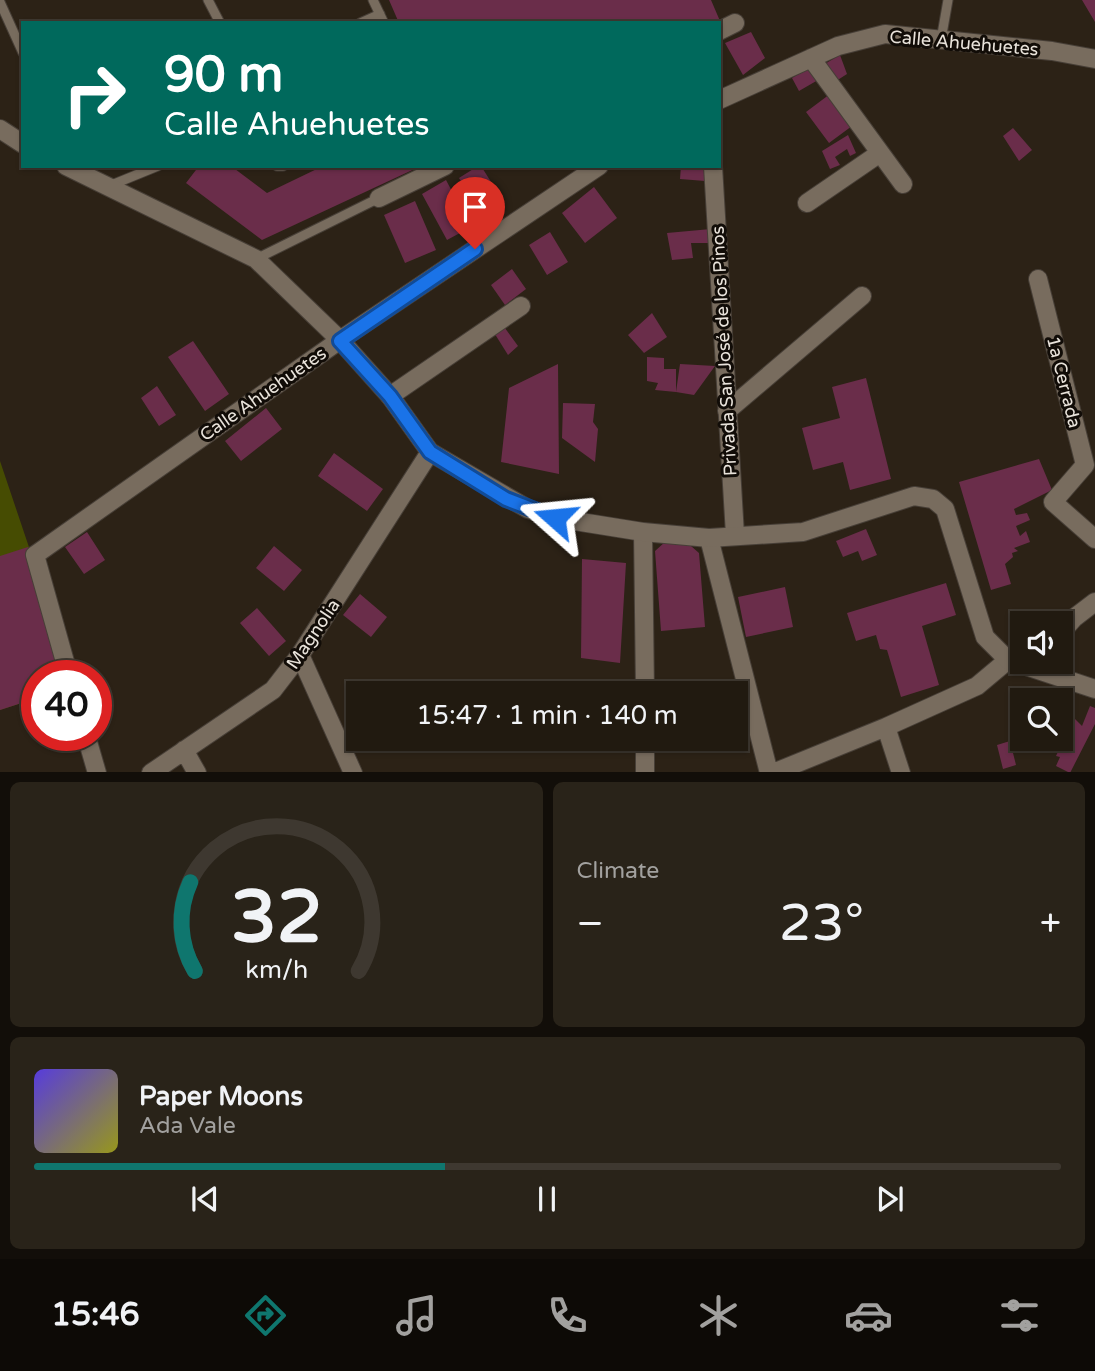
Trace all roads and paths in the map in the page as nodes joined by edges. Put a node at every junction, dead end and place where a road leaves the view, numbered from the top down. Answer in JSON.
{"nodes":[{"id":1,"x":208,"y":0,"type":"edge"},
{"id":2,"x":373,"y":0,"type":"edge"},
{"id":3,"x":948,"y":0,"type":"edge"},
{"id":4,"x":0,"y":2,"type":"edge"},
{"id":5,"x":382,"y":18,"type":"edge"},
{"id":6,"x":219,"y":21,"type":"edge"},
{"id":7,"x":941,"y":40,"type":"junction"},
{"id":8,"x":21,"y":49,"type":"edge"},
{"id":9,"x":811,"y":58,"type":"junction"},
{"id":10,"x":1095,"y":59,"type":"edge"},
{"id":11,"x":721,"y":99,"type":"edge"},
{"id":12,"x":0,"y":129,"type":"edge"},
{"id":13,"x":21,"y":143,"type":"edge"},
{"id":14,"x":880,"y":153,"type":"junction"},
{"id":15,"x":70,"y":168,"type":"edge"},
{"id":16,"x":153,"y":168,"type":"edge"},
{"id":17,"x":440,"y":168,"type":"edge"},
{"id":18,"x":595,"y":168,"type":"edge"},
{"id":19,"x":713,"y":168,"type":"edge"},
{"id":20,"x":903,"y":184,"type":"dead end"},
{"id":21,"x":109,"y":186,"type":"junction"},
{"id":22,"x":379,"y":198,"type":"joint"},
{"id":23,"x":807,"y":203,"type":"dead end"},
{"id":24,"x":256,"y":259,"type":"junction"},
{"id":25,"x":1038,"y":279,"type":"dead end"},
{"id":26,"x":862,"y":296,"type":"dead end"},
{"id":27,"x":521,"y":306,"type":"dead end"},
{"id":28,"x":340,"y":341,"type":"junction"},
{"id":29,"x":390,"y":396,"type":"junction"},
{"id":30,"x":727,"y":411,"type":"junction"},
{"id":31,"x":430,"y":452,"type":"junction"},
{"id":32,"x":643,"y":532,"type":"junction"},
{"id":33,"x":735,"y":535,"type":"junction"},
{"id":34,"x":709,"y":538,"type":"junction"},
{"id":35,"x":1095,"y":539,"type":"edge"},
{"id":36,"x":1095,"y":602,"type":"edge"},
{"id":37,"x":1073,"y":619,"type":"edge"},
{"id":38,"x":300,"y":655,"type":"junction"},
{"id":39,"x":65,"y":660,"type":"edge"},
{"id":40,"x":1008,"y":660,"type":"joint"},
{"id":41,"x":1058,"y":674,"type":"edge"},
{"id":42,"x":645,"y":681,"type":"edge"},
{"id":43,"x":1095,"y":689,"type":"edge"},
{"id":44,"x":886,"y":727,"type":"junction"},
{"id":45,"x":184,"y":750,"type":"junction"},
{"id":46,"x":91,"y":751,"type":"edge"},
{"id":47,"x":645,"y":751,"type":"edge"},
{"id":48,"x":97,"y":772,"type":"edge"},
{"id":49,"x":151,"y":772,"type":"edge"},
{"id":50,"x":197,"y":772,"type":"edge"},
{"id":51,"x":353,"y":772,"type":"edge"},
{"id":52,"x":645,"y":772,"type":"edge"},
{"id":53,"x":771,"y":772,"type":"edge"},
{"id":54,"x":901,"y":772,"type":"edge"}],
"edges":[{"from":1,"to":6,"type":"lane"},
{"from":2,"to":5,"type":"lane"},
{"from":3,"to":7,"type":"lane"},
{"from":4,"to":8,"type":"lane"},
{"from":7,"to":9,"type":"street","name":"Calle Ahuehuetes"},
{"from":7,"to":10,"type":"street","name":"Calle Ahuehuetes"},
{"from":9,"to":11,"type":"street","name":"Calle Ahuehuetes"},
{"from":9,"to":14,"type":"street"},
{"from":12,"to":13,"type":"street"},
{"from":14,"to":20,"type":"street"},
{"from":14,"to":23,"type":"street"},
{"from":15,"to":21,"type":"street"},
{"from":16,"to":21,"type":"lane"},
{"from":17,"to":22,"type":"street"},
{"from":18,"to":28,"type":"street","name":"Calle Ahuehuetes"},
{"from":19,"to":30,"type":"street","name":"Privada San José de los Pinos"},
{"from":21,"to":24,"type":"street"},
{"from":22,"to":24,"type":"lane"},
{"from":24,"to":28,"type":"street"},
{"from":25,"to":35,"type":"street","name":"1a Cerrada"},
{"from":26,"to":30,"type":"street"},
{"from":27,"to":29,"type":"street"},
{"from":28,"to":29,"type":"street"},
{"from":28,"to":39,"type":"street","name":"Calle Ahuehuetes"},
{"from":29,"to":31,"type":"street"},
{"from":30,"to":33,"type":"street","name":"Privada San José de los Pinos"},
{"from":31,"to":32,"type":"street"},
{"from":31,"to":38,"type":"street","name":"Magnolia"},
{"from":32,"to":34,"type":"street"},
{"from":32,"to":42,"type":"street"},
{"from":33,"to":34,"type":"street"},
{"from":33,"to":40,"type":"street"},
{"from":34,"to":53,"type":"street"},
{"from":36,"to":37,"type":"street"},
{"from":38,"to":45,"type":"street","name":"Magnolia"},
{"from":38,"to":51,"type":"street"},
{"from":40,"to":44,"type":"street"},
{"from":41,"to":43,"type":"street"},
{"from":44,"to":53,"type":"street"},
{"from":44,"to":54,"type":"street"},
{"from":45,"to":49,"type":"street","name":"Magnolia"},
{"from":45,"to":50,"type":"street"},
{"from":46,"to":48,"type":"street"},
{"from":47,"to":52,"type":"street"}]}
